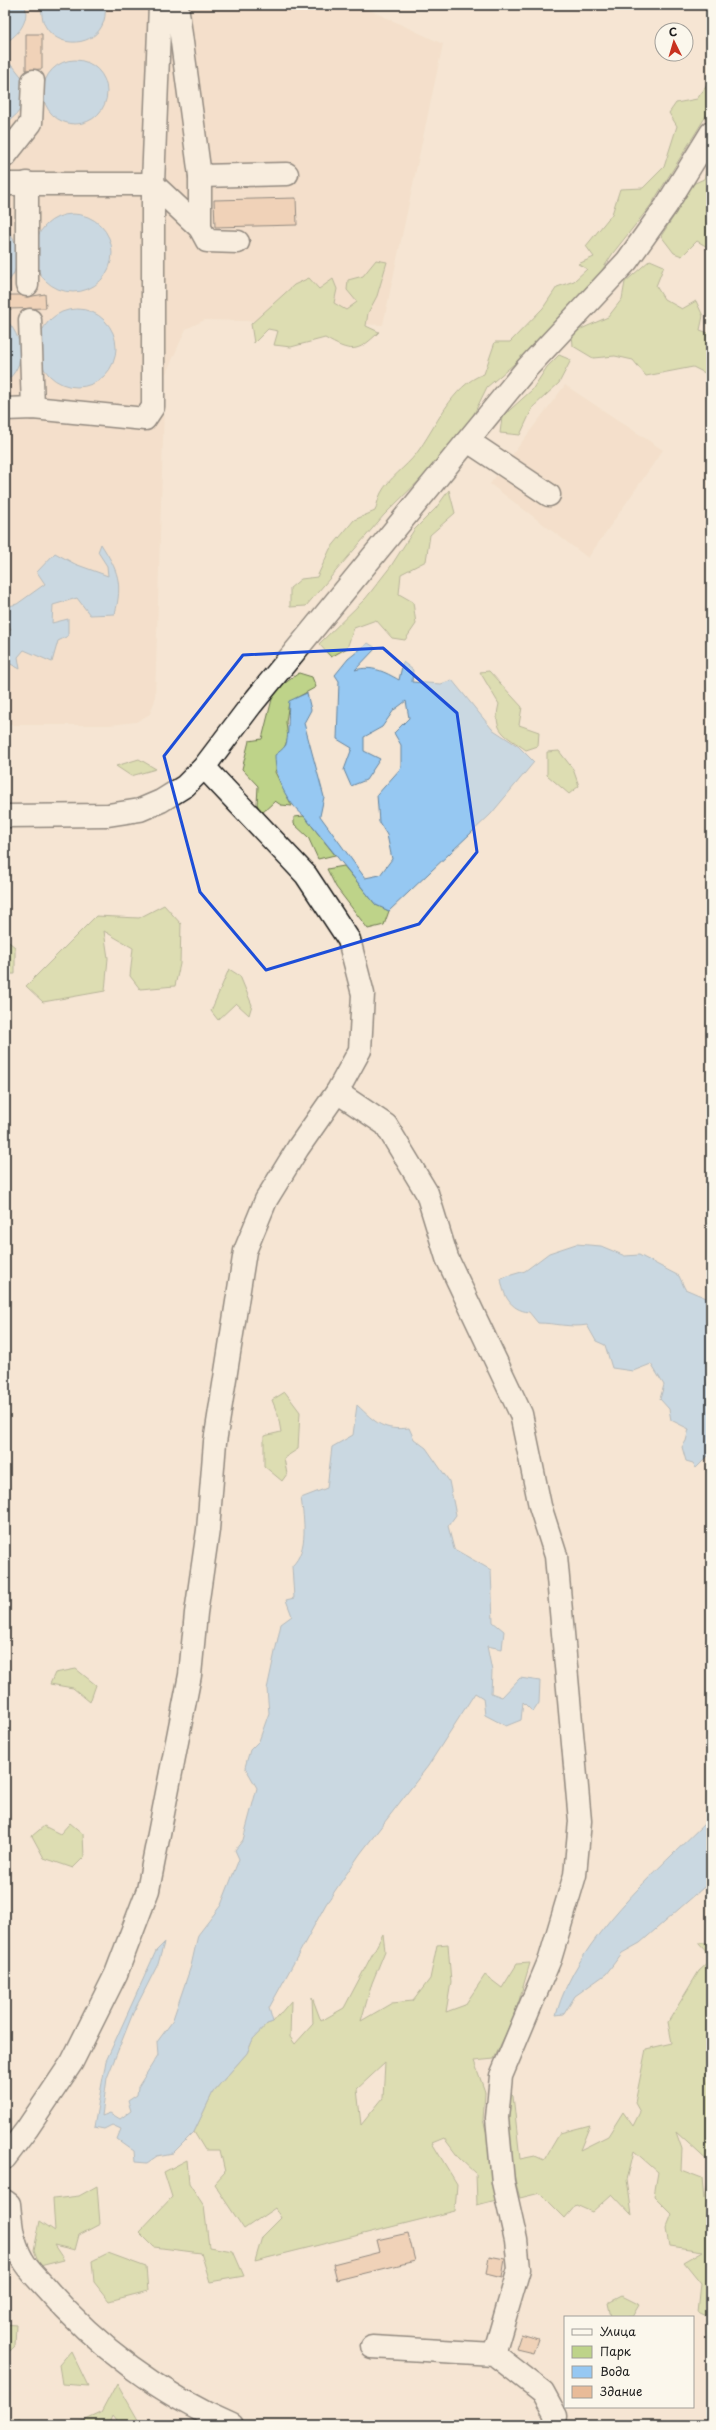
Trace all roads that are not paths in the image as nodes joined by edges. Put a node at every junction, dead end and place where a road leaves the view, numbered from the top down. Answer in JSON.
{"nodes":[{"id":1,"x":160,"y":5,"type":"edge"},
{"id":2,"x":177,"y":5,"type":"edge"},
{"id":3,"x":32,"y":81,"type":"dead end"},
{"id":4,"x":711,"y":133,"type":"edge"},
{"id":5,"x":5,"y":156,"type":"edge"},
{"id":6,"x":287,"y":174,"type":"dead end"},
{"id":7,"x":200,"y":176,"type":"junction"},
{"id":8,"x":27,"y":183,"type":"junction"},
{"id":9,"x":5,"y":184,"type":"edge"},
{"id":10,"x":153,"y":184,"type":"junction"},
{"id":11,"x":200,"y":228,"type":"junction"},
{"id":12,"x":238,"y":242,"type":"dead end"},
{"id":13,"x":27,"y":285,"type":"dead end"},
{"id":14,"x":30,"y":320,"type":"dead end"},
{"id":15,"x":33,"y":408,"type":"junction"},
{"id":16,"x":5,"y":409,"type":"edge"},
{"id":17,"x":468,"y":441,"type":"junction"},
{"id":18,"x":549,"y":495,"type":"dead end"},
{"id":19,"x":204,"y":766,"type":"junction"},
{"id":20,"x":5,"y":816,"type":"edge"},
{"id":21,"x":337,"y":1092,"type":"junction"},
{"id":22,"x":5,"y":2158,"type":"edge"},
{"id":23,"x":5,"y":2201,"type":"edge"},
{"id":24,"x":372,"y":2347,"type":"dead end"},
{"id":25,"x":494,"y":2354,"type":"junction"},
{"id":26,"x":232,"y":2425,"type":"edge"},
{"id":27,"x":554,"y":2425,"type":"edge"}],
"edges":[{"from":1,"to":10,"type":"street"},
{"from":2,"to":7,"type":"street"},
{"from":3,"to":5,"type":"street"},
{"from":4,"to":17,"type":"street"},
{"from":6,"to":7,"type":"street"},
{"from":7,"to":11,"type":"street"},
{"from":8,"to":9,"type":"street"},
{"from":8,"to":10,"type":"street"},
{"from":8,"to":13,"type":"street"},
{"from":10,"to":11,"type":"street"},
{"from":10,"to":15,"type":"street"},
{"from":11,"to":12,"type":"street"},
{"from":14,"to":15,"type":"street"},
{"from":15,"to":16,"type":"street"},
{"from":17,"to":18,"type":"street"},
{"from":17,"to":19,"type":"street"},
{"from":19,"to":20,"type":"street"},
{"from":19,"to":21,"type":"street"},
{"from":21,"to":22,"type":"street"},
{"from":21,"to":25,"type":"street"},
{"from":23,"to":26,"type":"street"},
{"from":24,"to":25,"type":"street"},
{"from":25,"to":27,"type":"street"}]}
